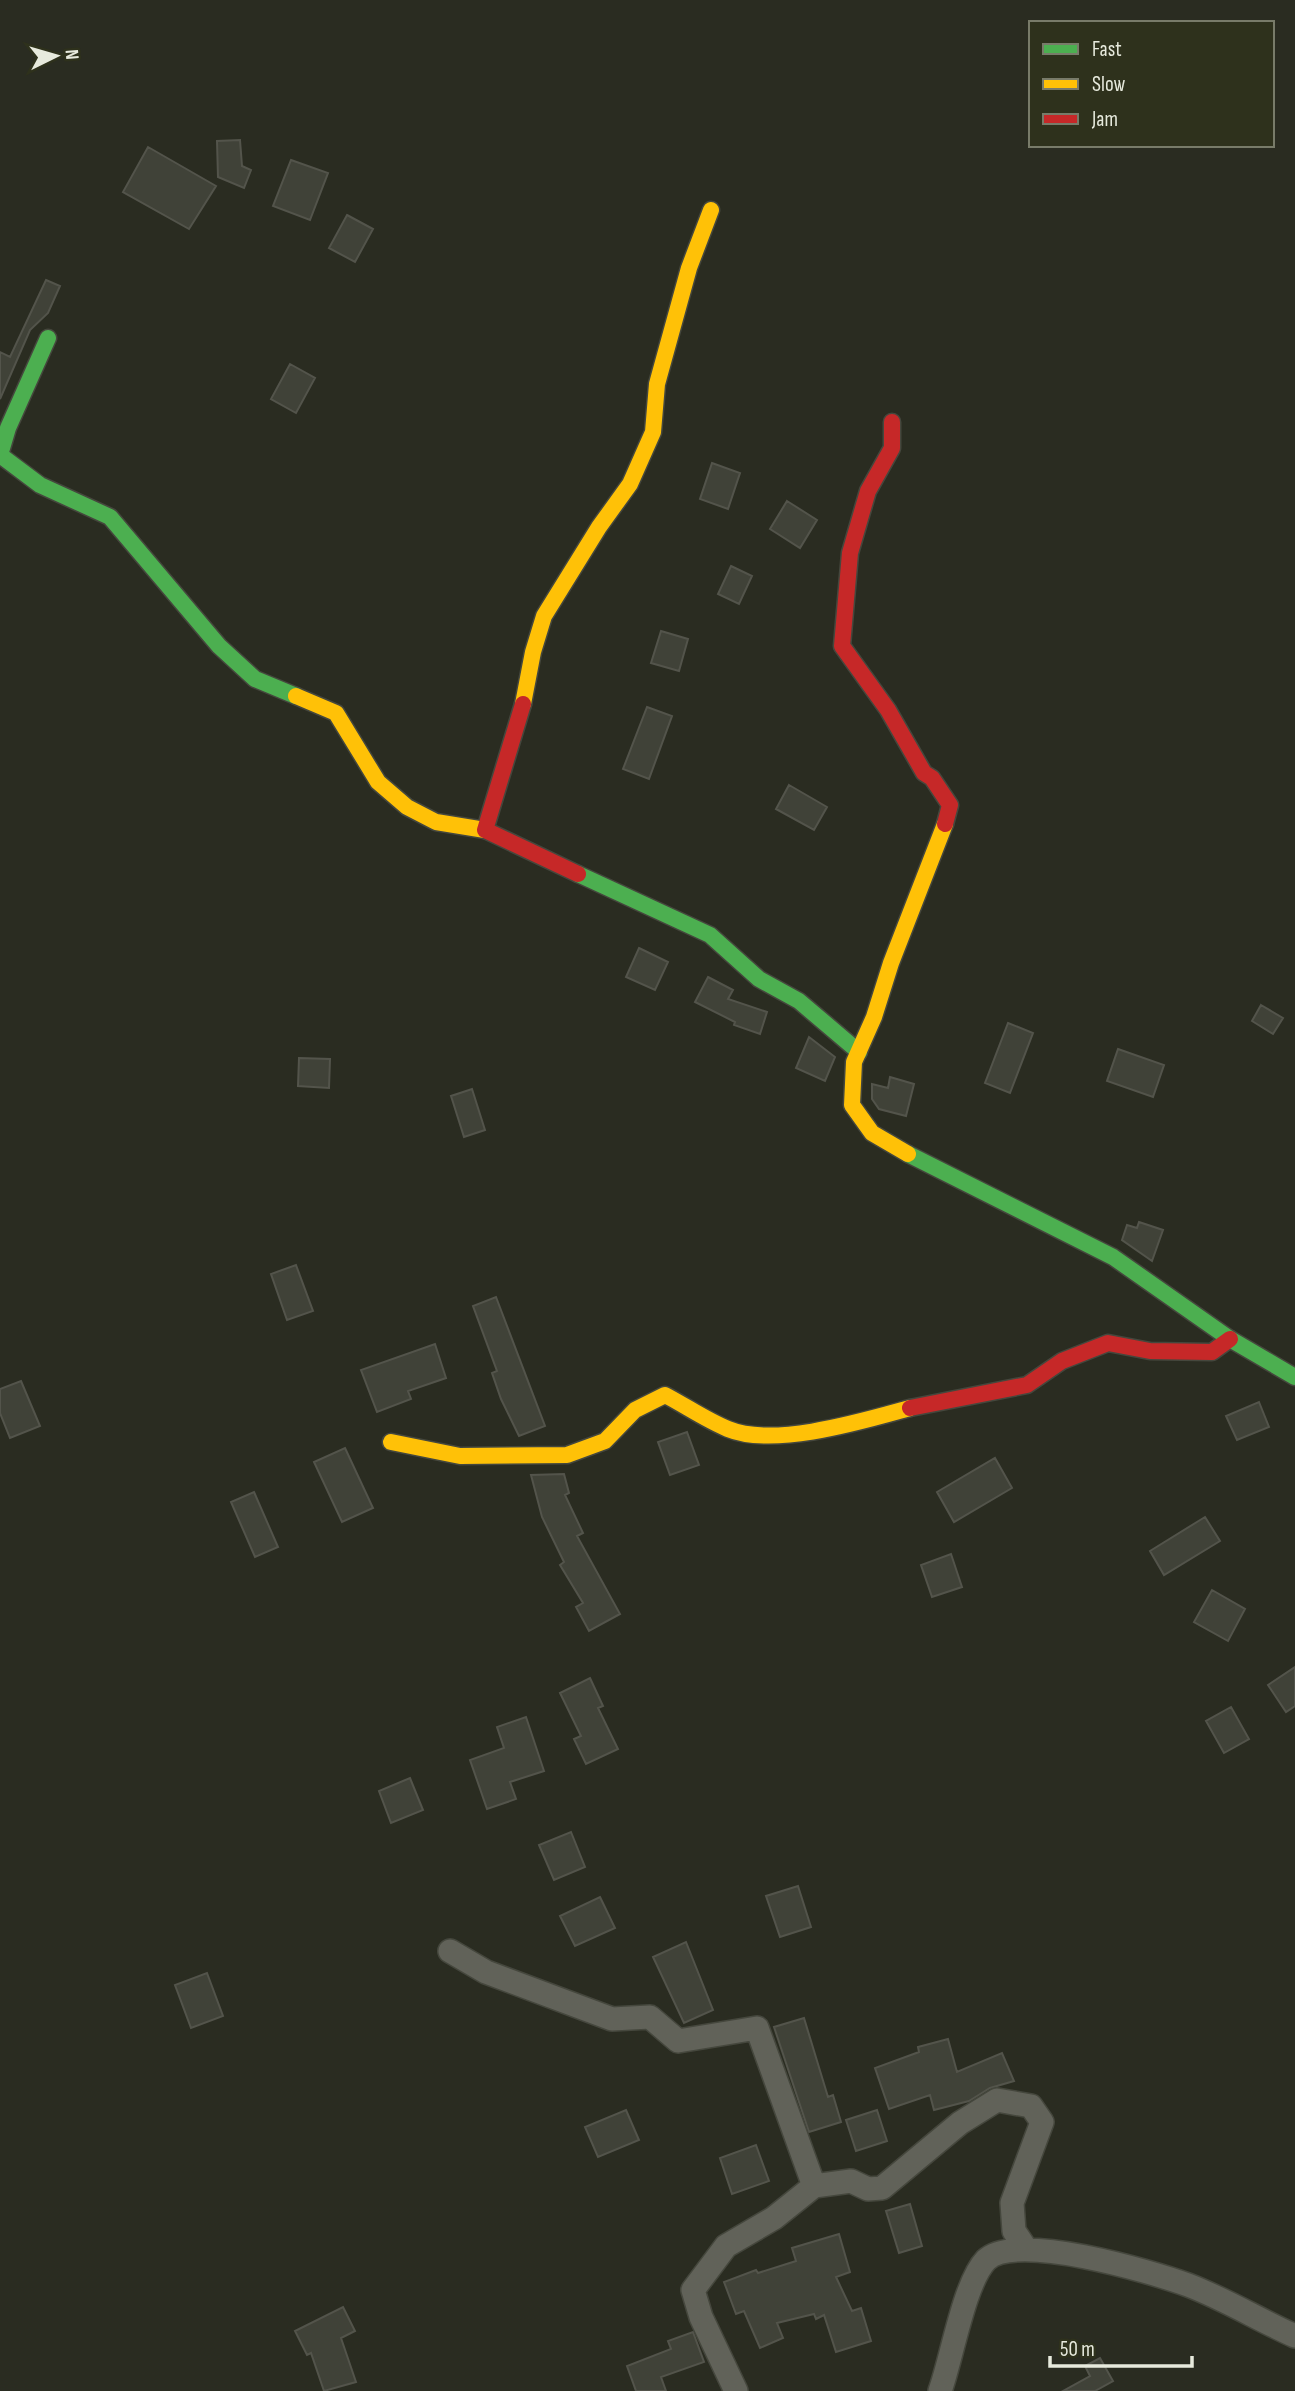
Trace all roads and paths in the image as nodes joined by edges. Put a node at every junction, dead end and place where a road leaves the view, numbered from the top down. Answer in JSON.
{"nodes":[{"id":1,"x":711,"y":210,"type":"dead end"},
{"id":2,"x":48,"y":338,"type":"dead end"},
{"id":3,"x":892,"y":422,"type":"dead end"},
{"id":4,"x":485,"y":830,"type":"junction"},
{"id":5,"x":859,"y":1052,"type":"junction"},
{"id":6,"x":1230,"y":1339,"type":"junction"},
{"id":7,"x":1295,"y":1377,"type":"edge"},
{"id":8,"x":391,"y":1441,"type":"dead end"},
{"id":9,"x":450,"y":1951,"type":"dead end"},
{"id":10,"x":814,"y":2186,"type":"junction"},
{"id":11,"x":1026,"y":2249,"type":"junction"},
{"id":12,"x":1295,"y":2336,"type":"edge"},
{"id":13,"x":736,"y":2391,"type":"edge"},
{"id":14,"x":940,"y":2391,"type":"edge"}],
"edges":[{"from":1,"to":4,"type":"street"},
{"from":2,"to":4,"type":"street"},
{"from":3,"to":5,"type":"street"},
{"from":4,"to":5,"type":"street"},
{"from":5,"to":6,"type":"street"},
{"from":6,"to":7,"type":"street"},
{"from":6,"to":8,"type":"street"},
{"from":9,"to":10,"type":"street"},
{"from":10,"to":11,"type":"street"},
{"from":10,"to":13,"type":"street"},
{"from":11,"to":12,"type":"street"},
{"from":11,"to":14,"type":"street"}]}
